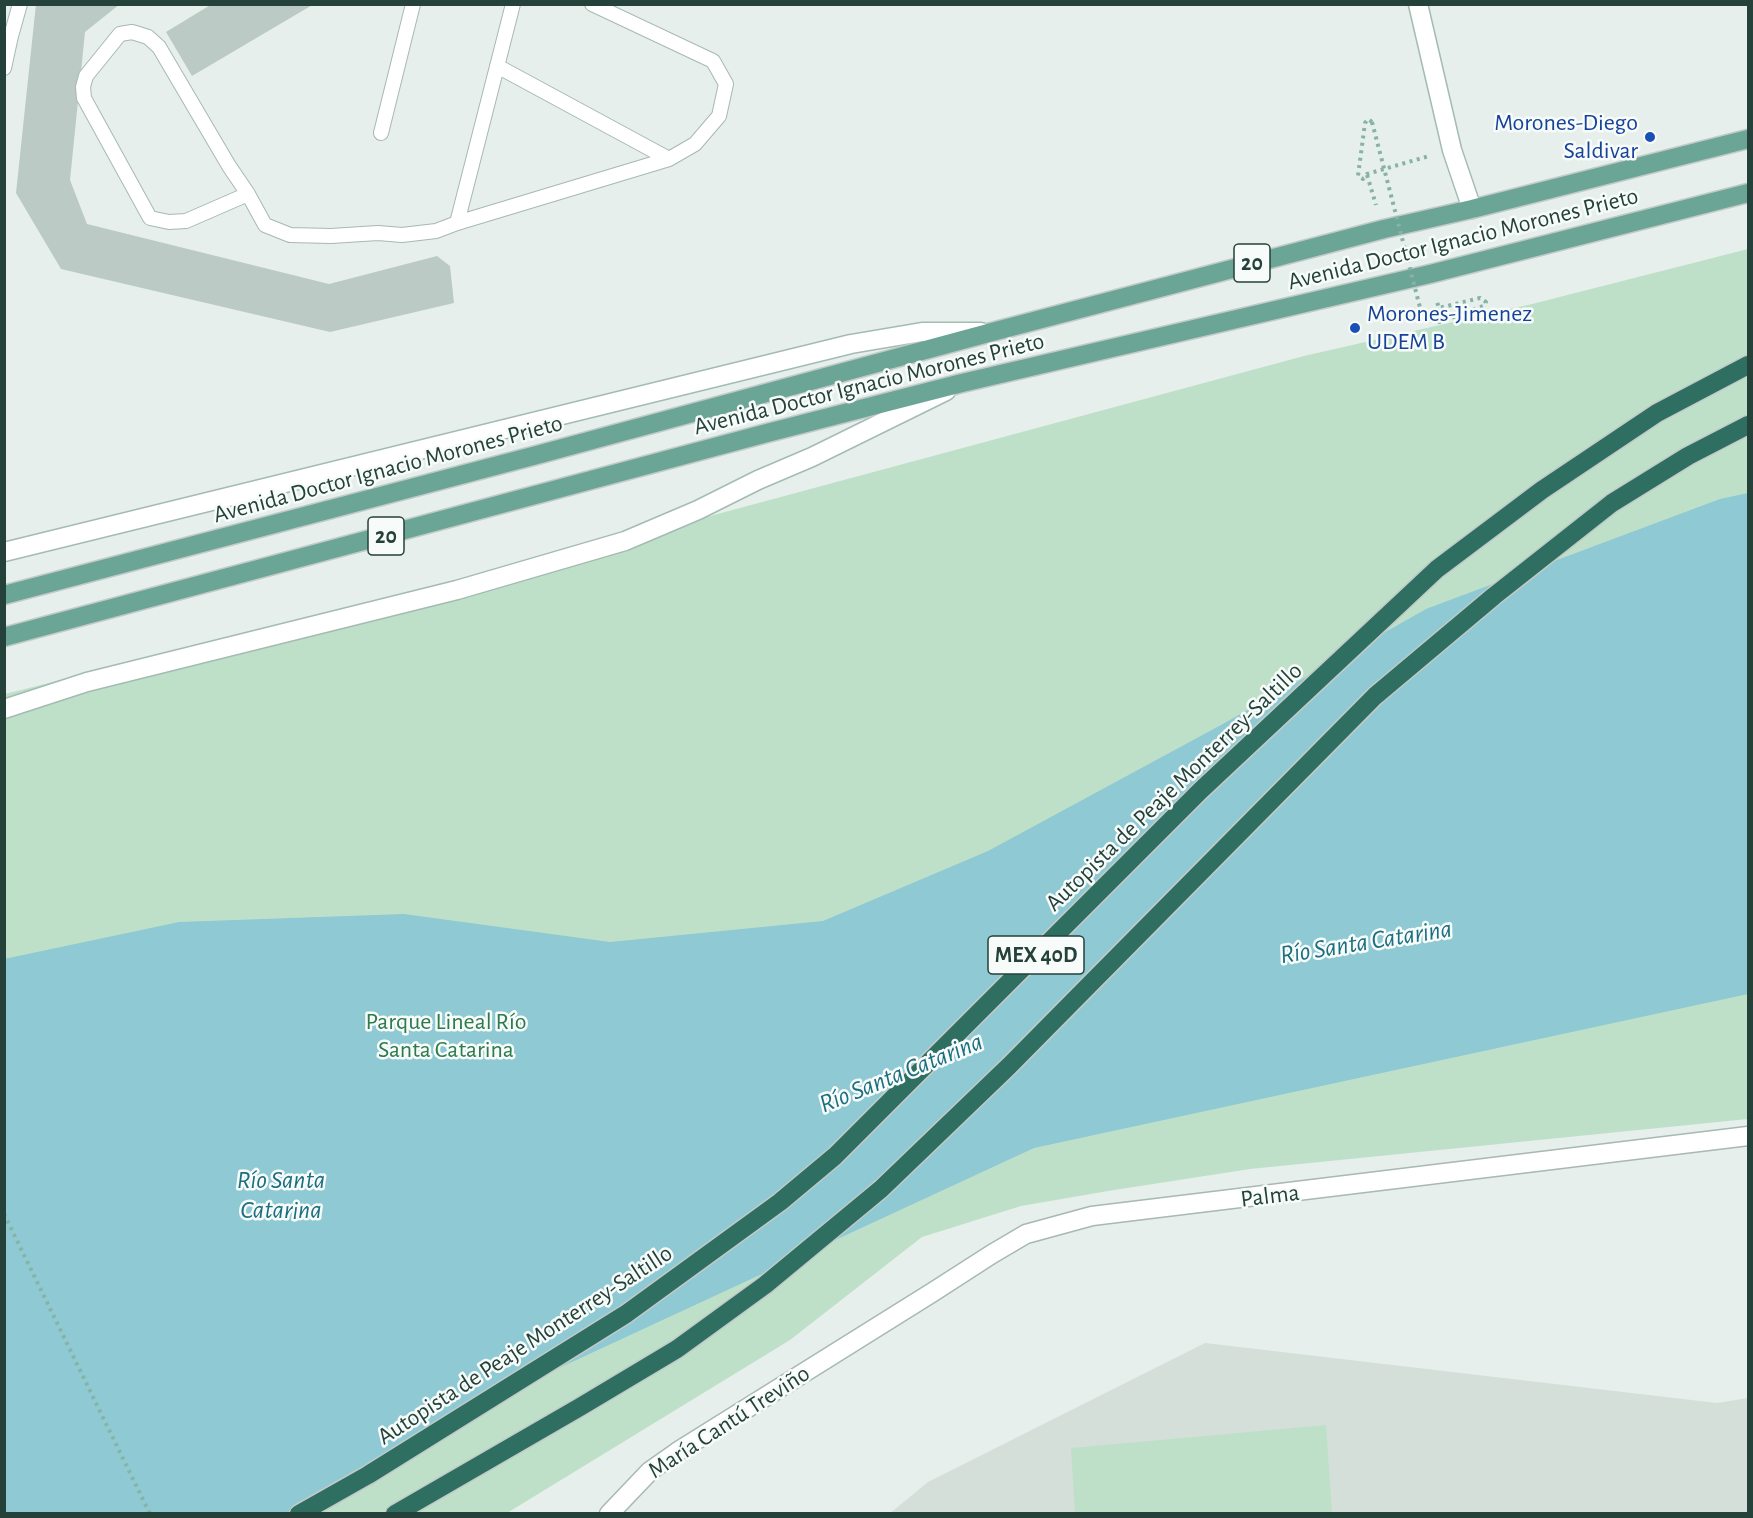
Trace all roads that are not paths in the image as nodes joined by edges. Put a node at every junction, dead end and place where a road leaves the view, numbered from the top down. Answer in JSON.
{"nodes":[{"id":1,"x":20,"y":4,"type":"edge"},
{"id":2,"x":413,"y":4,"type":"edge"},
{"id":3,"x":513,"y":4,"type":"edge"},
{"id":4,"x":592,"y":4,"type":"edge"},
{"id":5,"x":1418,"y":4,"type":"edge"},
{"id":6,"x":497,"y":66,"type":"junction"},
{"id":7,"x":4,"y":68,"type":"edge"},
{"id":8,"x":381,"y":133,"type":"dead end"},
{"id":9,"x":1749,"y":139,"type":"edge"},
{"id":10,"x":669,"y":159,"type":"junction"},
{"id":11,"x":1749,"y":193,"type":"edge"},
{"id":12,"x":248,"y":195,"type":"junction"},
{"id":13,"x":1472,"y":209,"type":"junction"},
{"id":14,"x":457,"y":223,"type":"junction"},
{"id":15,"x":992,"y":332,"type":"junction"},
{"id":16,"x":1749,"y":365,"type":"edge"},
{"id":17,"x":962,"y":383,"type":"junction"},
{"id":18,"x":1749,"y":426,"type":"edge"},
{"id":19,"x":4,"y":552,"type":"edge"},
{"id":20,"x":4,"y":595,"type":"edge"},
{"id":21,"x":4,"y":637,"type":"edge"},
{"id":22,"x":4,"y":709,"type":"edge"},
{"id":23,"x":1749,"y":1136,"type":"edge"},
{"id":24,"x":827,"y":1358,"type":"joint"},
{"id":25,"x":299,"y":1514,"type":"edge"},
{"id":26,"x":395,"y":1514,"type":"edge"},
{"id":27,"x":609,"y":1514,"type":"edge"}],
"edges":[{"from":1,"to":7,"type":"lane"},
{"from":2,"to":8,"type":"lane"},
{"from":3,"to":6,"type":"lane"},
{"from":4,"to":10,"type":"lane"},
{"from":5,"to":13,"type":"street"},
{"from":6,"to":10,"type":"lane"},
{"from":6,"to":14,"type":"lane"},
{"from":9,"to":13,"type":"main road","name":"Avenida Doctor Ignacio Morones Prieto","number":"20"},
{"from":10,"to":14,"type":"lane"},
{"from":11,"to":17,"type":"main road","name":"Avenida Doctor Ignacio Morones Prieto","number":"20"},
{"from":12,"to":12,"type":"lane"},
{"from":12,"to":14,"type":"lane"},
{"from":13,"to":15,"type":"main road","name":"Avenida Doctor Ignacio Morones Prieto","number":"20"},
{"from":15,"to":19,"type":"street","name":"Avenida Doctor Ignacio Morones Prieto","number":"20"},
{"from":15,"to":20,"type":"main road","name":"Avenida Doctor Ignacio Morones Prieto","number":"20"},
{"from":16,"to":25,"type":"highway","name":"Autopista de Peaje Monterrey-Saltillo","number":"MEX 40D"},
{"from":17,"to":21,"type":"main road","name":"Avenida Doctor Ignacio Morones Prieto","number":"20"},
{"from":17,"to":22,"type":"street","number":"20"},
{"from":18,"to":26,"type":"highway","number":"MEX 40D"},
{"from":23,"to":24,"type":"street","name":"Palma"},
{"from":24,"to":27,"type":"street","name":"María Cantú Treviño"}]}
